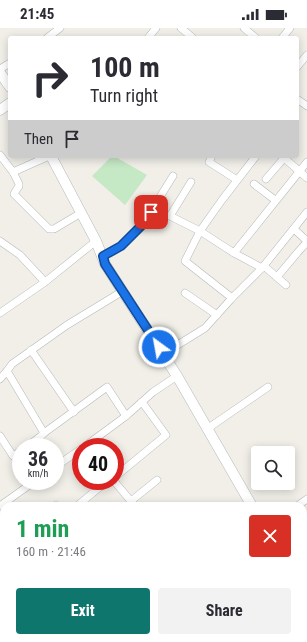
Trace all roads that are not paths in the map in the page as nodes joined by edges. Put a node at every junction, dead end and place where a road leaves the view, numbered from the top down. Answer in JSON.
{"nodes":[{"id":1,"x":47,"y":28,"type":"edge"},
{"id":2,"x":60,"y":28,"type":"edge"},
{"id":3,"x":180,"y":28,"type":"edge"},
{"id":4,"x":244,"y":28,"type":"edge"},
{"id":5,"x":290,"y":28,"type":"edge"},
{"id":6,"x":254,"y":33,"type":"edge"},
{"id":7,"x":50,"y":36,"type":"edge"},
{"id":8,"x":190,"y":36,"type":"edge"},
{"id":9,"x":284,"y":36,"type":"edge"},
{"id":10,"x":307,"y":55,"type":"edge"},
{"id":11,"x":299,"y":65,"type":"edge"},
{"id":12,"x":0,"y":73,"type":"edge"},
{"id":13,"x":8,"y":84,"type":"edge"},
{"id":14,"x":0,"y":155,"type":"edge"},
{"id":15,"x":45,"y":158,"type":"edge"},
{"id":16,"x":51,"y":158,"type":"edge"},
{"id":17,"x":211,"y":158,"type":"edge"},
{"id":18,"x":254,"y":158,"type":"edge"},
{"id":19,"x":282,"y":158,"type":"edge"},
{"id":20,"x":284,"y":158,"type":"edge"},
{"id":21,"x":307,"y":162,"type":"edge"},
{"id":22,"x":299,"y":171,"type":"junction"},
{"id":23,"x":13,"y":172,"type":"junction"},
{"id":24,"x":173,"y":176,"type":"dead end"},
{"id":25,"x":307,"y":178,"type":"edge"},
{"id":26,"x":266,"y":179,"type":"dead end"},
{"id":27,"x":237,"y":180,"type":"junction"},
{"id":28,"x":191,"y":182,"type":"dead end"},
{"id":29,"x":254,"y":184,"type":"dead end"},
{"id":30,"x":275,"y":200,"type":"junction"},
{"id":31,"x":307,"y":212,"type":"edge"},
{"id":32,"x":81,"y":213,"type":"junction"},
{"id":33,"x":294,"y":229,"type":"junction"},
{"id":34,"x":200,"y":231,"type":"junction"},
{"id":35,"x":0,"y":241,"type":"edge"},
{"id":36,"x":96,"y":241,"type":"junction"},
{"id":37,"x":307,"y":242,"type":"edge"},
{"id":38,"x":234,"y":253,"type":"junction"},
{"id":39,"x":103,"y":256,"type":"junction"},
{"id":40,"x":263,"y":267,"type":"junction"},
{"id":41,"x":277,"y":278,"type":"junction"},
{"id":42,"x":45,"y":282,"type":"junction"},
{"id":43,"x":286,"y":285,"type":"dead end"},
{"id":44,"x":123,"y":291,"type":"junction"},
{"id":45,"x":185,"y":293,"type":"dead end"},
{"id":46,"x":232,"y":298,"type":"junction"},
{"id":47,"x":1,"y":310,"type":"edge"},
{"id":48,"x":217,"y":316,"type":"junction"},
{"id":49,"x":32,"y":350,"type":"junction"},
{"id":50,"x":163,"y":354,"type":"junction"},
{"id":51,"x":7,"y":371,"type":"junction"},
{"id":52,"x":177,"y":376,"type":"junction"},
{"id":53,"x":0,"y":378,"type":"edge"},
{"id":54,"x":268,"y":387,"type":"dead end"},
{"id":55,"x":142,"y":402,"type":"junction"},
{"id":56,"x":74,"y":412,"type":"junction"},
{"id":57,"x":126,"y":416,"type":"junction"},
{"id":58,"x":207,"y":429,"type":"junction"},
{"id":59,"x":44,"y":433,"type":"junction"},
{"id":60,"x":0,"y":436,"type":"edge"},
{"id":61,"x":38,"y":438,"type":"edge"},
{"id":62,"x":97,"y":438,"type":"edge"},
{"id":63,"x":12,"y":454,"type":"edge"},
{"id":64,"x":124,"y":470,"type":"edge"},
{"id":65,"x":157,"y":480,"type":"dead end"},
{"id":66,"x":23,"y":490,"type":"edge"},
{"id":67,"x":96,"y":490,"type":"edge"},
{"id":68,"x":121,"y":490,"type":"edge"},
{"id":69,"x":7,"y":502,"type":"edge"},
{"id":70,"x":82,"y":502,"type":"edge"},
{"id":71,"x":131,"y":502,"type":"edge"},
{"id":72,"x":135,"y":502,"type":"edge"},
{"id":73,"x":250,"y":502,"type":"edge"}],
"edges":[{"from":1,"to":7,"type":"street"},
{"from":2,"to":7,"type":"street"},
{"from":3,"to":8,"type":"street"},
{"from":4,"to":6,"type":"street"},
{"from":5,"to":9,"type":"street"},
{"from":10,"to":11,"type":"street"},
{"from":12,"to":13,"type":"street"},
{"from":14,"to":23,"type":"street"},
{"from":15,"to":23,"type":"street"},
{"from":16,"to":32,"type":"street"},
{"from":17,"to":27,"type":"street"},
{"from":18,"to":27,"type":"street"},
{"from":19,"to":26,"type":"street"},
{"from":20,"to":22,"type":"street"},
{"from":21,"to":22,"type":"street"},
{"from":22,"to":25,"type":"street"},
{"from":22,"to":30,"type":"street"},
{"from":23,"to":32,"type":"street"},
{"from":24,"to":39,"type":"street"},
{"from":27,"to":34,"type":"street"},
{"from":28,"to":34,"type":"street"},
{"from":29,"to":30,"type":"street"},
{"from":30,"to":38,"type":"street"},
{"from":31,"to":33,"type":"street"},
{"from":32,"to":36,"type":"street"},
{"from":33,"to":37,"type":"street"},
{"from":33,"to":40,"type":"street"},
{"from":34,"to":38,"type":"street"},
{"from":34,"to":46,"type":"street"},
{"from":35,"to":42,"type":"street"},
{"from":36,"to":39,"type":"street"},
{"from":36,"to":42,"type":"street"},
{"from":37,"to":41,"type":"street"},
{"from":38,"to":40,"type":"street"},
{"from":39,"to":44,"type":"street"},
{"from":40,"to":41,"type":"street"},
{"from":40,"to":46,"type":"street"},
{"from":41,"to":43,"type":"street"},
{"from":42,"to":47,"type":"street"},
{"from":44,"to":49,"type":"street"},
{"from":44,"to":50,"type":"street"},
{"from":45,"to":48,"type":"street"},
{"from":46,"to":48,"type":"street"},
{"from":48,"to":50,"type":"street"},
{"from":49,"to":51,"type":"street"},
{"from":49,"to":56,"type":"street"},
{"from":50,"to":52,"type":"street"},
{"from":51,"to":53,"type":"street"},
{"from":51,"to":59,"type":"street"},
{"from":52,"to":55,"type":"street"},
{"from":52,"to":58,"type":"street"},
{"from":54,"to":58,"type":"street"},
{"from":55,"to":57,"type":"street"},
{"from":55,"to":64,"type":"street"},
{"from":56,"to":57,"type":"street"},
{"from":56,"to":59,"type":"street"},
{"from":57,"to":62,"type":"street"},
{"from":58,"to":73,"type":"street"},
{"from":59,"to":61,"type":"street"},
{"from":60,"to":63,"type":"street"},
{"from":65,"to":72,"type":"street"},
{"from":66,"to":69,"type":"street"},
{"from":67,"to":70,"type":"street"},
{"from":68,"to":71,"type":"street"}]}
